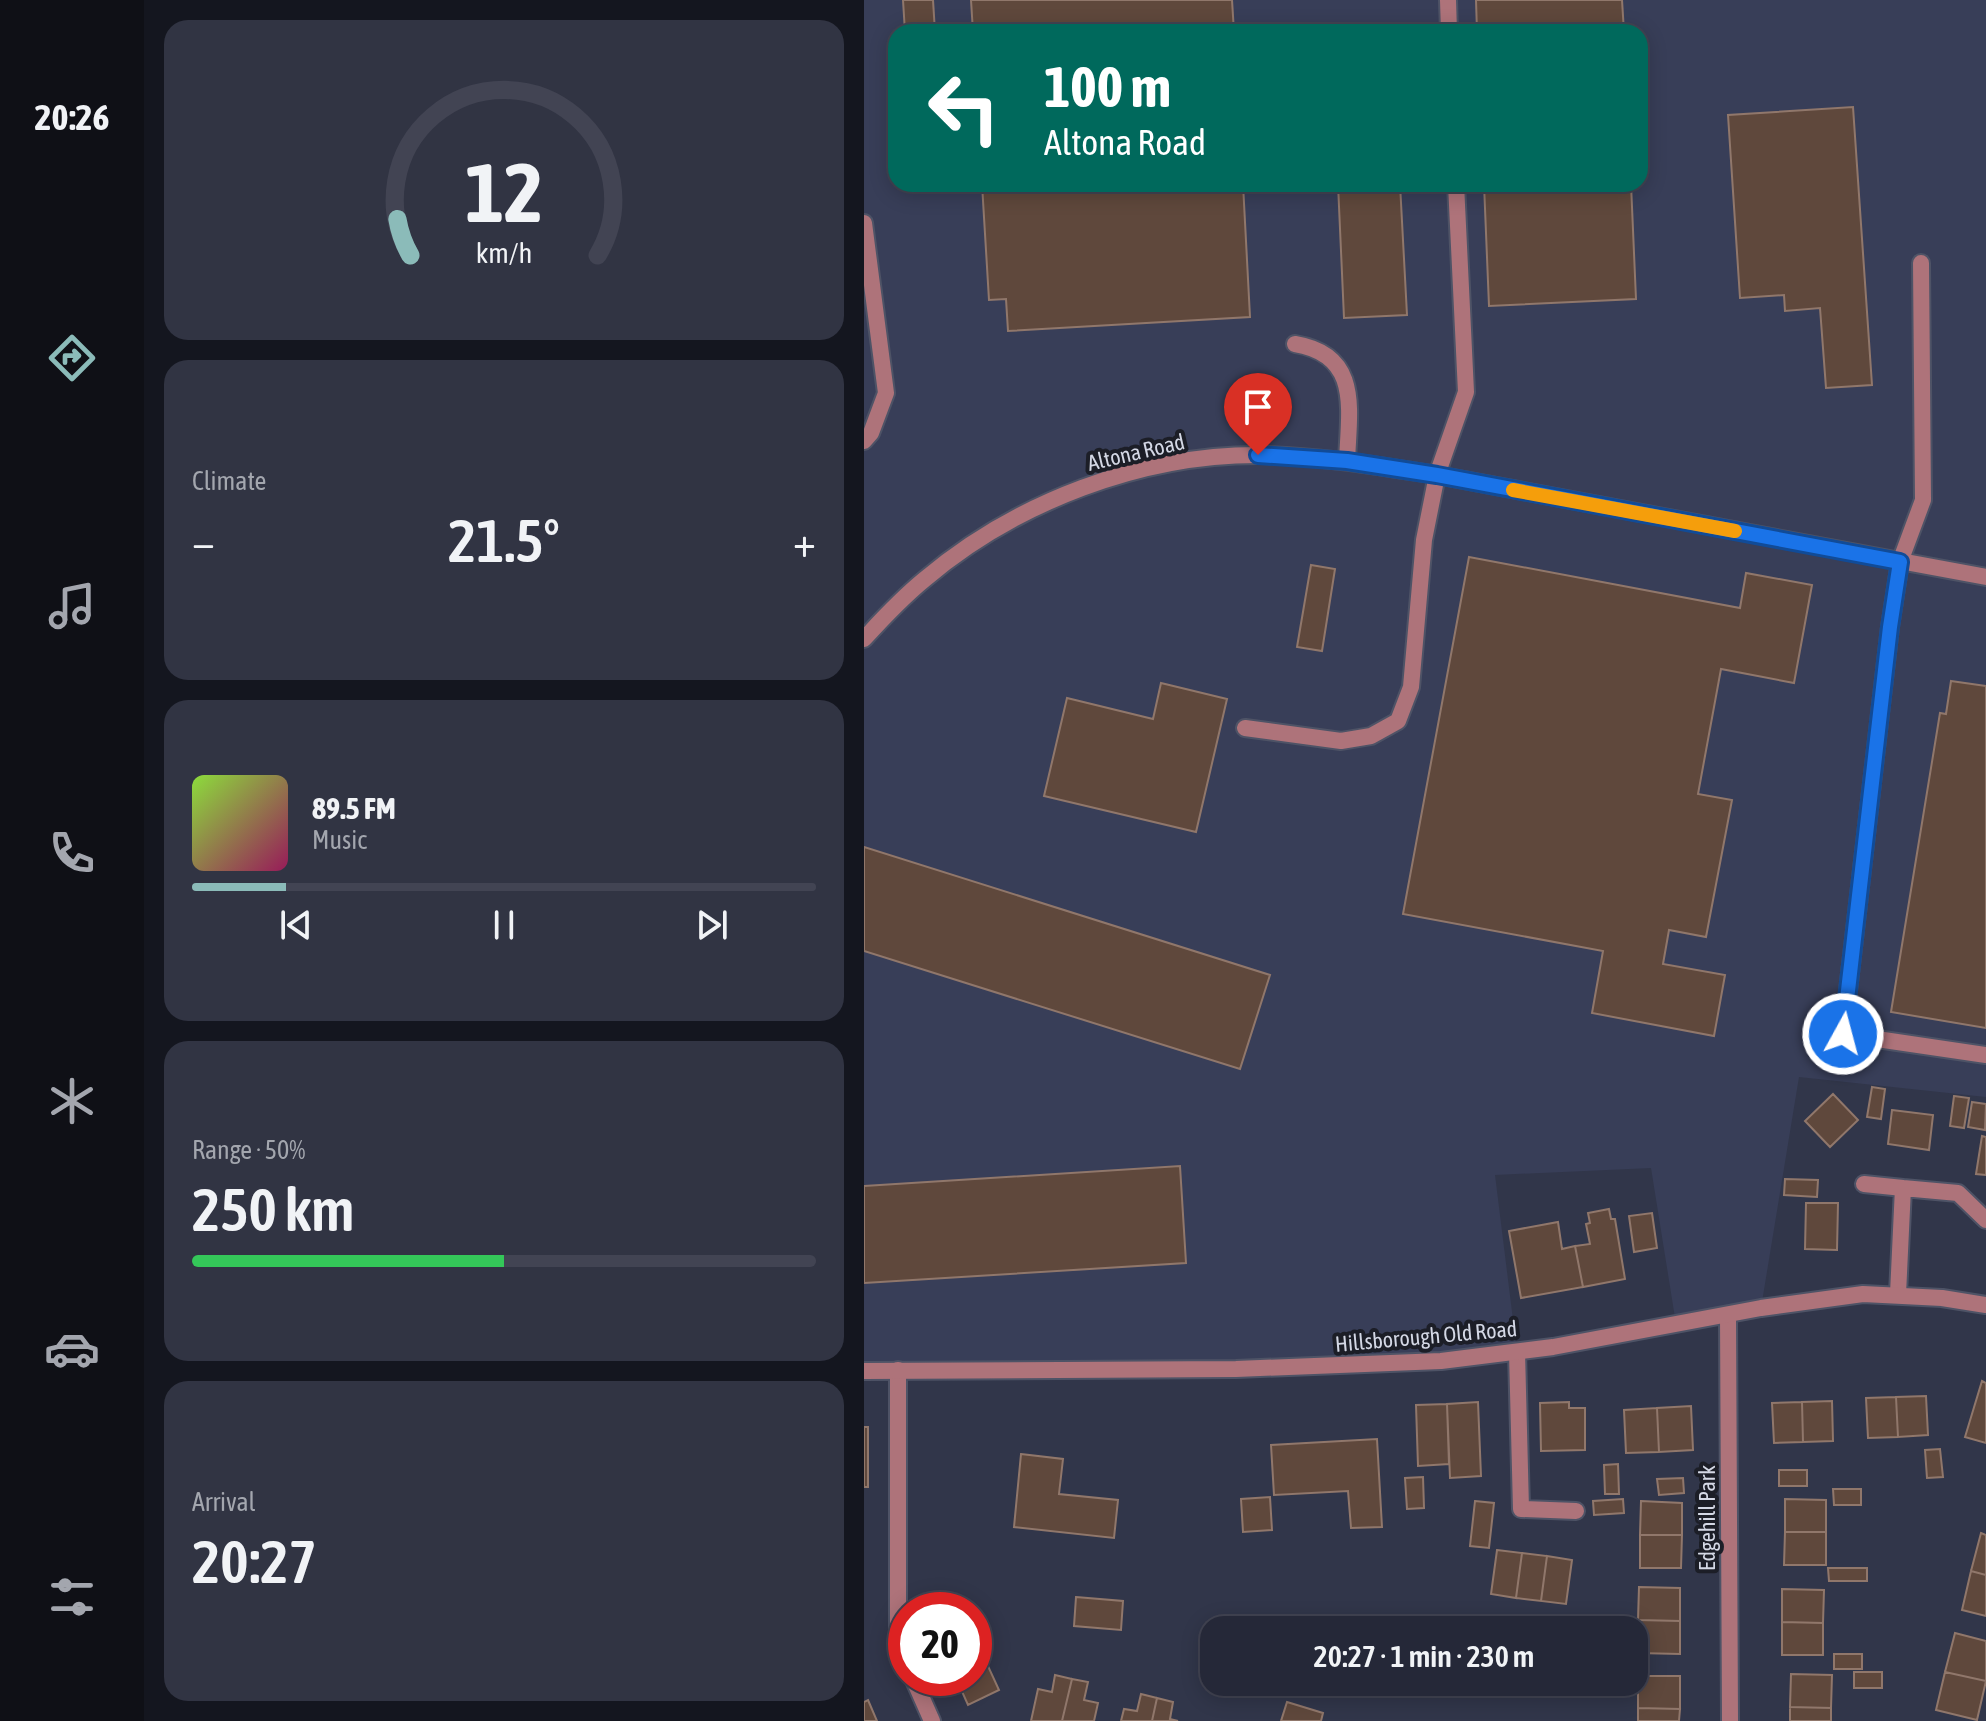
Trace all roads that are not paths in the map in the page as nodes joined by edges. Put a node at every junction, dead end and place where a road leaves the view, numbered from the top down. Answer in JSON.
{"nodes":[{"id":1,"x":1448,"y":0,"type":"edge"},
{"id":2,"x":1449,"y":24,"type":"edge"},
{"id":3,"x":1456,"y":192,"type":"edge"},
{"id":4,"x":864,"y":223,"type":"edge"},
{"id":5,"x":1921,"y":263,"type":"dead end"},
{"id":6,"x":1295,"y":344,"type":"dead end"},
{"id":7,"x":864,"y":441,"type":"edge"},
{"id":8,"x":1347,"y":461,"type":"junction"},
{"id":9,"x":1437,"y":475,"type":"junction"},
{"id":10,"x":1900,"y":562,"type":"junction"},
{"id":11,"x":1986,"y":577,"type":"edge"},
{"id":12,"x":864,"y":639,"type":"edge"},
{"id":13,"x":1245,"y":728,"type":"dead end"},
{"id":14,"x":1986,"y":1055,"type":"edge"},
{"id":15,"x":1864,"y":1184,"type":"dead end"},
{"id":16,"x":1903,"y":1188,"type":"junction"},
{"id":17,"x":1986,"y":1220,"type":"edge"},
{"id":18,"x":1898,"y":1294,"type":"junction"},
{"id":19,"x":1986,"y":1305,"type":"edge"},
{"id":20,"x":1728,"y":1315,"type":"junction"},
{"id":21,"x":1517,"y":1352,"type":"junction"},
{"id":22,"x":898,"y":1370,"type":"junction"},
{"id":23,"x":864,"y":1371,"type":"edge"},
{"id":24,"x":1576,"y":1511,"type":"dead end"},
{"id":25,"x":898,"y":1592,"type":"edge"},
{"id":26,"x":921,"y":1696,"type":"edge"},
{"id":27,"x":932,"y":1721,"type":"edge"},
{"id":28,"x":1730,"y":1721,"type":"edge"}],
"edges":[{"from":1,"to":2,"type":"street"},
{"from":3,"to":9,"type":"street"},
{"from":4,"to":7,"type":"street"},
{"from":5,"to":10,"type":"street"},
{"from":6,"to":8,"type":"street"},
{"from":8,"to":9,"type":"street","name":"Altona Road"},
{"from":8,"to":12,"type":"street","name":"Altona Road"},
{"from":9,"to":10,"type":"street","name":"Altona Road"},
{"from":9,"to":13,"type":"street"},
{"from":10,"to":11,"type":"street","name":"Altona Road"},
{"from":10,"to":14,"type":"street"},
{"from":15,"to":16,"type":"street"},
{"from":16,"to":17,"type":"street"},
{"from":16,"to":18,"type":"street"},
{"from":18,"to":19,"type":"street","name":"Hillsborough Old Road"},
{"from":18,"to":20,"type":"street","name":"Hillsborough Old Road"},
{"from":20,"to":21,"type":"street","name":"Hillsborough Old Road"},
{"from":20,"to":28,"type":"street","name":"Edgehill Park"},
{"from":21,"to":22,"type":"street","name":"Hillsborough Old Road"},
{"from":21,"to":24,"type":"street"},
{"from":22,"to":23,"type":"street","name":"Hillsborough Old Road"},
{"from":22,"to":25,"type":"street"},
{"from":26,"to":27,"type":"street"}]}
